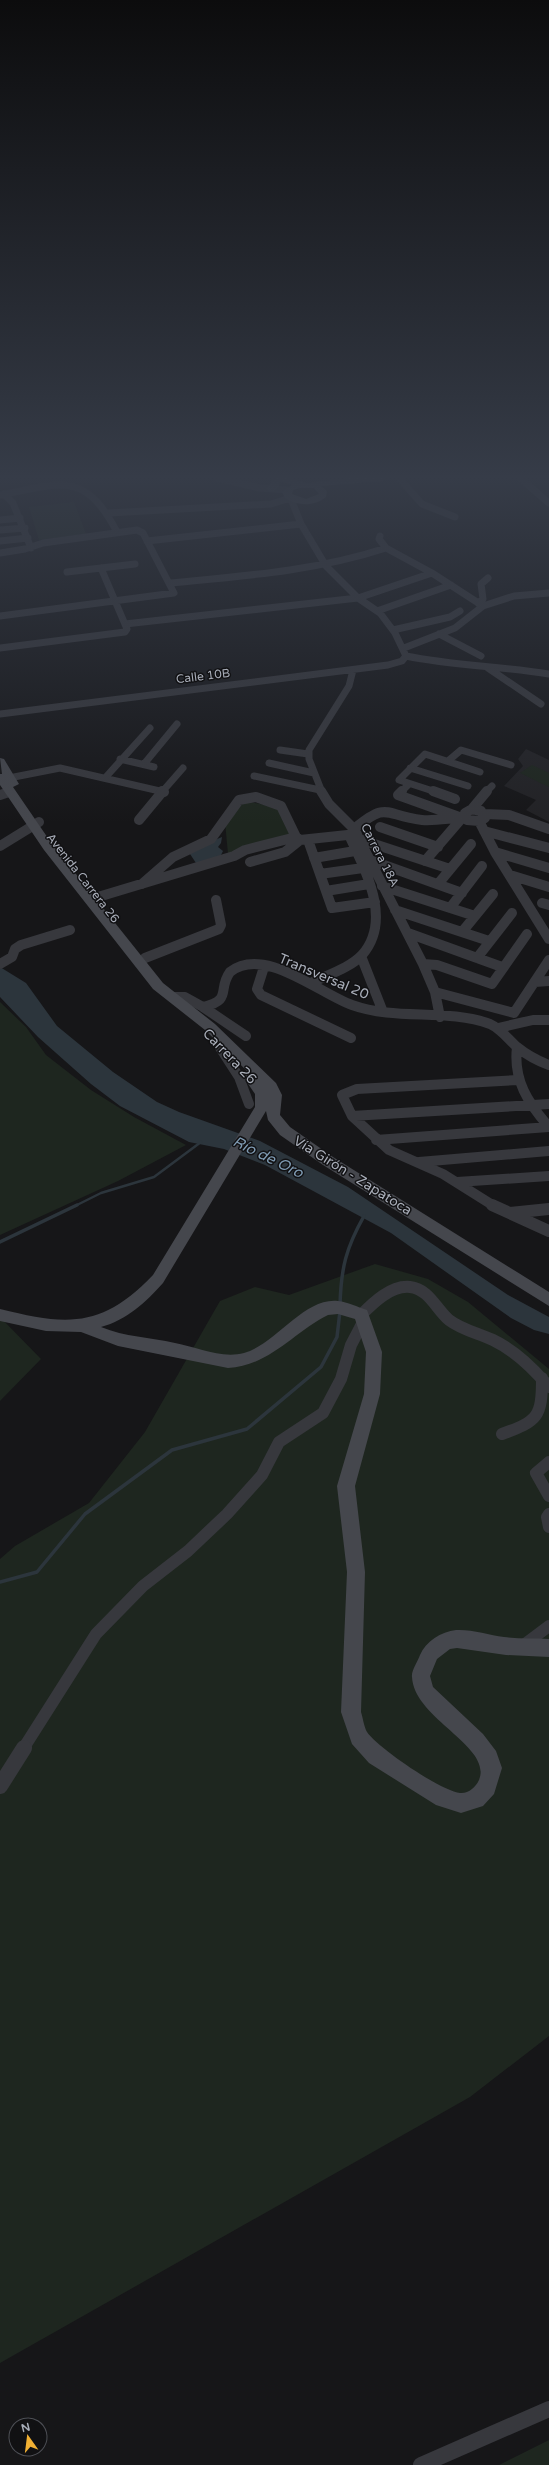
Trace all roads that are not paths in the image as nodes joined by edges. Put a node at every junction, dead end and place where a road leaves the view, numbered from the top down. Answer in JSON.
{"nodes":[{"id":1,"x":111,"y":593,"type":"edge"},
{"id":2,"x":174,"y":593,"type":"edge"},
{"id":3,"x":353,"y":593,"type":"edge"},
{"id":4,"x":373,"y":593,"type":"edge"},
{"id":5,"x":428,"y":593,"type":"edge"},
{"id":6,"x":464,"y":593,"type":"edge"},
{"id":7,"x":482,"y":593,"type":"edge"},
{"id":8,"x":549,"y":593,"type":"edge"},
{"id":9,"x":358,"y":598,"type":"junction"},
{"id":10,"x":114,"y":602,"type":"junction"},
{"id":11,"x":481,"y":604,"type":"junction"},
{"id":12,"x":377,"y":611,"type":"junction"},
{"id":13,"x":460,"y":611,"type":"dead end"},
{"id":14,"x":0,"y":616,"type":"edge"},
{"id":15,"x":125,"y":624,"type":"junction"},
{"id":16,"x":393,"y":630,"type":"junction"},
{"id":17,"x":440,"y":634,"type":"junction"},
{"id":18,"x":0,"y":648,"type":"edge"},
{"id":19,"x":405,"y":652,"type":"junction"},
{"id":20,"x":481,"y":656,"type":"dead end"},
{"id":21,"x":488,"y":667,"type":"junction"},
{"id":22,"x":353,"y":670,"type":"junction"},
{"id":23,"x":549,"y":674,"type":"edge"},
{"id":24,"x":541,"y":704,"type":"dead end"},
{"id":25,"x":0,"y":714,"type":"edge"},
{"id":26,"x":177,"y":724,"type":"dead end"},
{"id":27,"x":150,"y":728,"type":"dead end"},
{"id":28,"x":280,"y":750,"type":"dead end"},
{"id":29,"x":308,"y":754,"type":"junction"},
{"id":30,"x":120,"y":759,"type":"junction"},
{"id":31,"x":0,"y":761,"type":"edge"},
{"id":32,"x":448,"y":761,"type":"junction"},
{"id":33,"x":269,"y":763,"type":"dead end"},
{"id":34,"x":144,"y":764,"type":"junction"},
{"id":35,"x":511,"y":765,"type":"dead end"},
{"id":36,"x":154,"y":767,"type":"dead end"},
{"id":37,"x":183,"y":768,"type":"dead end"},
{"id":38,"x":410,"y":768,"type":"junction"},
{"id":39,"x":480,"y":772,"type":"dead end"},
{"id":40,"x":314,"y":773,"type":"junction"},
{"id":41,"x":254,"y":776,"type":"dead end"},
{"id":42,"x":5,"y":778,"type":"edge"},
{"id":43,"x":105,"y":778,"type":"junction"},
{"id":44,"x":409,"y":784,"type":"junction"},
{"id":45,"x":468,"y":786,"type":"dead end"},
{"id":46,"x":492,"y":786,"type":"dead end"},
{"id":47,"x":320,"y":790,"type":"junction"},
{"id":48,"x":164,"y":792,"type":"junction"},
{"id":49,"x":4,"y":793,"type":"edge"},
{"id":50,"x":455,"y":799,"type":"dead end"},
{"id":51,"x":472,"y":809,"type":"junction"},
{"id":52,"x":464,"y":817,"type":"junction"},
{"id":53,"x":482,"y":818,"type":"junction"},
{"id":54,"x":139,"y":820,"type":"dead end"},
{"id":55,"x":36,"y":824,"type":"junction"},
{"id":56,"x":380,"y":827,"type":"dead end"},
{"id":57,"x":549,"y":829,"type":"edge"},
{"id":58,"x":484,"y":831,"type":"junction"},
{"id":59,"x":355,"y":835,"type":"junction"},
{"id":60,"x":301,"y":839,"type":"junction"},
{"id":61,"x":471,"y":844,"type":"dead end"},
{"id":62,"x":0,"y":846,"type":"edge"},
{"id":63,"x":438,"y":847,"type":"junction"},
{"id":64,"x":549,"y":848,"type":"edge"},
{"id":65,"x":356,"y":851,"type":"junction"},
{"id":66,"x":495,"y":852,"type":"junction"},
{"id":67,"x":314,"y":858,"type":"junction"},
{"id":68,"x":370,"y":860,"type":"junction"},
{"id":69,"x":425,"y":861,"type":"junction"},
{"id":70,"x":250,"y":862,"type":"dead end"},
{"id":71,"x":482,"y":866,"type":"dead end"},
{"id":72,"x":363,"y":868,"type":"junction"},
{"id":73,"x":549,"y":868,"type":"edge"},
{"id":74,"x":450,"y":869,"type":"junction"},
{"id":75,"x":320,"y":874,"type":"junction"},
{"id":76,"x":510,"y":875,"type":"junction"},
{"id":77,"x":142,"y":884,"type":"junction"},
{"id":78,"x":369,"y":884,"type":"junction"},
{"id":79,"x":438,"y":884,"type":"junction"},
{"id":80,"x":382,"y":886,"type":"junction"},
{"id":81,"x":549,"y":887,"type":"edge"},
{"id":82,"x":326,"y":891,"type":"junction"},
{"id":83,"x":462,"y":893,"type":"junction"},
{"id":84,"x":493,"y":894,"type":"dead end"},
{"id":85,"x":98,"y":897,"type":"junction"},
{"id":86,"x":216,"y":900,"type":"dead end"},
{"id":87,"x":375,"y":902,"type":"junction"},
{"id":88,"x":450,"y":908,"type":"junction"},
{"id":89,"x":395,"y":910,"type":"junction"},
{"id":90,"x":512,"y":912,"type":"dead end"},
{"id":91,"x":475,"y":916,"type":"junction"},
{"id":92,"x":538,"y":922,"type":"junction"},
{"id":93,"x":549,"y":926,"type":"edge"},
{"id":94,"x":70,"y":930,"type":"dead end"},
{"id":95,"x":408,"y":932,"type":"junction"},
{"id":96,"x":462,"y":932,"type":"junction"},
{"id":97,"x":527,"y":934,"type":"dead end"},
{"id":98,"x":549,"y":939,"type":"edge"},
{"id":99,"x":489,"y":942,"type":"junction"},
{"id":100,"x":362,"y":956,"type":"junction"},
{"id":101,"x":146,"y":958,"type":"junction"},
{"id":102,"x":476,"y":958,"type":"junction"},
{"id":103,"x":549,"y":960,"type":"edge"},
{"id":104,"x":0,"y":964,"type":"edge"},
{"id":105,"x":423,"y":964,"type":"junction"},
{"id":106,"x":264,"y":967,"type":"junction"},
{"id":107,"x":502,"y":967,"type":"junction"},
{"id":108,"x":549,"y":981,"type":"edge"},
{"id":109,"x":535,"y":982,"type":"junction"},
{"id":110,"x":311,"y":983,"type":"junction"},
{"id":111,"x":435,"y":992,"type":"junction"},
{"id":112,"x":171,"y":995,"type":"junction"},
{"id":113,"x":383,"y":1012,"type":"junction"},
{"id":114,"x":200,"y":1013,"type":"junction"},
{"id":115,"x":440,"y":1017,"type":"junction"},
{"id":116,"x":549,"y":1020,"type":"edge"},
{"id":117,"x":498,"y":1028,"type":"junction"},
{"id":118,"x":246,"y":1036,"type":"dead end"},
{"id":119,"x":351,"y":1038,"type":"dead end"},
{"id":120,"x":219,"y":1046,"type":"junction"},
{"id":121,"x":517,"y":1047,"type":"junction"},
{"id":122,"x":549,"y":1065,"type":"edge"},
{"id":123,"x":518,"y":1080,"type":"junction"},
{"id":124,"x":249,"y":1104,"type":"dead end"},
{"id":125,"x":549,"y":1104,"type":"edge"},
{"id":126,"x":531,"y":1105,"type":"junction"},
{"id":127,"x":352,"y":1116,"type":"junction"},
{"id":128,"x":549,"y":1127,"type":"edge"},
{"id":129,"x":376,"y":1140,"type":"junction"},
{"id":130,"x":549,"y":1151,"type":"edge"},
{"id":131,"x":416,"y":1162,"type":"junction"},
{"id":132,"x":549,"y":1176,"type":"edge"},
{"id":133,"x":457,"y":1182,"type":"junction"},
{"id":134,"x":549,"y":1209,"type":"edge"},
{"id":135,"x":510,"y":1213,"type":"junction"},
{"id":136,"x":549,"y":1230,"type":"edge"},
{"id":137,"x":549,"y":1300,"type":"edge"},
{"id":138,"x":0,"y":1315,"type":"edge"},
{"id":139,"x":362,"y":1319,"type":"junction"},
{"id":140,"x":86,"y":1327,"type":"junction"},
{"id":141,"x":545,"y":1382,"type":"edge"},
{"id":142,"x":502,"y":1434,"type":"dead end"},
{"id":143,"x":549,"y":1462,"type":"edge"},
{"id":144,"x":549,"y":1496,"type":"edge"},
{"id":145,"x":549,"y":1514,"type":"edge"},
{"id":146,"x":549,"y":1527,"type":"edge"},
{"id":147,"x":549,"y":1626,"type":"edge"},
{"id":148,"x":521,"y":1647,"type":"junction"},
{"id":149,"x":549,"y":1648,"type":"edge"},
{"id":150,"x":0,"y":1786,"type":"edge"},
{"id":151,"x":549,"y":2409,"type":"edge"},
{"id":152,"x":421,"y":2465,"type":"edge"}],
"edges":[{"from":1,"to":10,"type":"street"},
{"from":2,"to":10,"type":"street"},
{"from":3,"to":9,"type":"street"},
{"from":4,"to":9,"type":"street"},
{"from":5,"to":12,"type":"street"},
{"from":6,"to":11,"type":"street"},
{"from":7,"to":11,"type":"street"},
{"from":8,"to":11,"type":"street"},
{"from":9,"to":12,"type":"street"},
{"from":9,"to":15,"type":"street"},
{"from":10,"to":14,"type":"street"},
{"from":10,"to":15,"type":"street"},
{"from":11,"to":17,"type":"street","name":"Calle 10B"},
{"from":12,"to":16,"type":"street"},
{"from":13,"to":16,"type":"street"},
{"from":15,"to":18,"type":"street"},
{"from":16,"to":19,"type":"street"},
{"from":17,"to":19,"type":"street","name":"Calle 10B"},
{"from":17,"to":20,"type":"street"},
{"from":19,"to":21,"type":"street"},
{"from":19,"to":22,"type":"street","name":"Calle 10B"},
{"from":21,"to":23,"type":"street"},
{"from":21,"to":24,"type":"street"},
{"from":22,"to":25,"type":"street","name":"Calle 10B"},
{"from":22,"to":29,"type":"street"},
{"from":26,"to":34,"type":"street"},
{"from":27,"to":30,"type":"street"},
{"from":28,"to":29,"type":"street"},
{"from":29,"to":40,"type":"street","name":"Carrera 18A"},
{"from":30,"to":34,"type":"street"},
{"from":30,"to":43,"type":"street"},
{"from":31,"to":42,"type":"street","name":"Avenida Carrera 26"},
{"from":32,"to":35,"type":"street"},
{"from":32,"to":38,"type":"street"},
{"from":32,"to":39,"type":"street"},
{"from":33,"to":40,"type":"street"},
{"from":34,"to":36,"type":"street"},
{"from":37,"to":48,"type":"street"},
{"from":38,"to":44,"type":"street"},
{"from":38,"to":45,"type":"street"},
{"from":40,"to":47,"type":"street","name":"Carrera 18A"},
{"from":41,"to":47,"type":"street"},
{"from":42,"to":43,"type":"street"},
{"from":42,"to":49,"type":"street","name":"Avenida Carrera 26"},
{"from":42,"to":55,"type":"street","name":"Avenida Carrera 26"},
{"from":43,"to":48,"type":"street"},
{"from":44,"to":50,"type":"street"},
{"from":44,"to":52,"type":"street"},
{"from":46,"to":51,"type":"street"},
{"from":47,"to":59,"type":"street","name":"Carrera 18A"},
{"from":48,"to":54,"type":"street"},
{"from":49,"to":55,"type":"street","name":"Avenida Carrera 26"},
{"from":51,"to":52,"type":"street"},
{"from":51,"to":53,"type":"street"},
{"from":52,"to":53,"type":"street"},
{"from":52,"to":59,"type":"street"},
{"from":52,"to":63,"type":"street"},
{"from":53,"to":57,"type":"street"},
{"from":53,"to":58,"type":"street"},
{"from":55,"to":62,"type":"street"},
{"from":55,"to":85,"type":"street","name":"Avenida Carrera 26"},
{"from":55,"to":112,"type":"street","name":"Avenida Carrera 26"},
{"from":56,"to":63,"type":"street"},
{"from":58,"to":64,"type":"street"},
{"from":58,"to":66,"type":"street"},
{"from":59,"to":60,"type":"street"},
{"from":59,"to":65,"type":"street"},
{"from":59,"to":68,"type":"street","name":"Carrera 18A"},
{"from":59,"to":69,"type":"street"},
{"from":60,"to":67,"type":"street"},
{"from":60,"to":70,"type":"street"},
{"from":60,"to":77,"type":"street"},
{"from":60,"to":77,"type":"street"},
{"from":61,"to":74,"type":"street"},
{"from":63,"to":69,"type":"street"},
{"from":65,"to":67,"type":"street"},
{"from":65,"to":72,"type":"street"},
{"from":66,"to":73,"type":"street"},
{"from":66,"to":76,"type":"street"},
{"from":67,"to":75,"type":"street"},
{"from":68,"to":79,"type":"street"},
{"from":68,"to":80,"type":"street","name":"Carrera 18A"},
{"from":69,"to":74,"type":"street"},
{"from":71,"to":83,"type":"street"},
{"from":72,"to":75,"type":"street"},
{"from":72,"to":78,"type":"street"},
{"from":74,"to":79,"type":"street"},
{"from":75,"to":82,"type":"street"},
{"from":76,"to":81,"type":"street"},
{"from":76,"to":92,"type":"street"},
{"from":77,"to":85,"type":"street"},
{"from":78,"to":82,"type":"street"},
{"from":78,"to":87,"type":"street"},
{"from":79,"to":83,"type":"street"},
{"from":80,"to":88,"type":"street"},
{"from":80,"to":89,"type":"street","name":"Carrera 18A"},
{"from":82,"to":87,"type":"street"},
{"from":83,"to":88,"type":"street"},
{"from":84,"to":91,"type":"street"},
{"from":85,"to":101,"type":"street","name":"Avenida Carrera 26"},
{"from":86,"to":101,"type":"street"},
{"from":87,"to":100,"type":"street"},
{"from":88,"to":91,"type":"street"},
{"from":89,"to":95,"type":"street","name":"Carrera 18A"},
{"from":89,"to":96,"type":"street"},
{"from":90,"to":99,"type":"street"},
{"from":91,"to":96,"type":"street"},
{"from":92,"to":93,"type":"street"},
{"from":92,"to":98,"type":"street"},
{"from":94,"to":104,"type":"street"},
{"from":95,"to":102,"type":"street"},
{"from":95,"to":105,"type":"street","name":"Carrera 18A"},
{"from":96,"to":99,"type":"street"},
{"from":97,"to":107,"type":"street"},
{"from":99,"to":102,"type":"street"},
{"from":100,"to":110,"type":"street"},
{"from":100,"to":113,"type":"street"},
{"from":101,"to":112,"type":"street","name":"Avenida Carrera 26"},
{"from":102,"to":107,"type":"street"},
{"from":103,"to":109,"type":"street"},
{"from":105,"to":107,"type":"street"},
{"from":105,"to":111,"type":"street","name":"Carrera 18A"},
{"from":106,"to":110,"type":"street","name":"Transversal 20"},
{"from":106,"to":114,"type":"street","name":"Transversal 20"},
{"from":106,"to":119,"type":"street"},
{"from":108,"to":109,"type":"street"},
{"from":109,"to":111,"type":"street"},
{"from":110,"to":113,"type":"street","name":"Transversal 20"},
{"from":111,"to":115,"type":"street","name":"Carrera 18A"},
{"from":112,"to":114,"type":"street","name":"Avenida Carrera 26"},
{"from":113,"to":115,"type":"street","name":"Transversal 20"},
{"from":114,"to":118,"type":"street"},
{"from":114,"to":120,"type":"street","name":"Carrera 26"},
{"from":114,"to":137,"type":"street","name":"Vía Girón - Zapatoca"},
{"from":115,"to":117,"type":"street","name":"Transversal 20"},
{"from":116,"to":117,"type":"street"},
{"from":117,"to":121,"type":"street","name":"Transversal 20"},
{"from":120,"to":124,"type":"street"},
{"from":120,"to":140,"type":"street","name":"Carrera 26"},
{"from":121,"to":122,"type":"street","name":"Transversal 20"},
{"from":121,"to":123,"type":"street"},
{"from":123,"to":126,"type":"street"},
{"from":123,"to":127,"type":"street"},
{"from":125,"to":126,"type":"street"},
{"from":126,"to":127,"type":"street"},
{"from":126,"to":128,"type":"street"},
{"from":127,"to":129,"type":"street"},
{"from":128,"to":129,"type":"street"},
{"from":129,"to":131,"type":"street"},
{"from":130,"to":131,"type":"street"},
{"from":131,"to":133,"type":"street"},
{"from":132,"to":133,"type":"street"},
{"from":133,"to":135,"type":"street"},
{"from":134,"to":135,"type":"street"},
{"from":135,"to":136,"type":"street"},
{"from":138,"to":140,"type":"street"},
{"from":139,"to":140,"type":"street"},
{"from":139,"to":141,"type":"street"},
{"from":139,"to":148,"type":"street"},
{"from":139,"to":150,"type":"street"},
{"from":141,"to":142,"type":"street"},
{"from":143,"to":144,"type":"street"},
{"from":145,"to":146,"type":"street"},
{"from":147,"to":148,"type":"street"},
{"from":148,"to":149,"type":"street"},
{"from":151,"to":152,"type":"street"}]}
